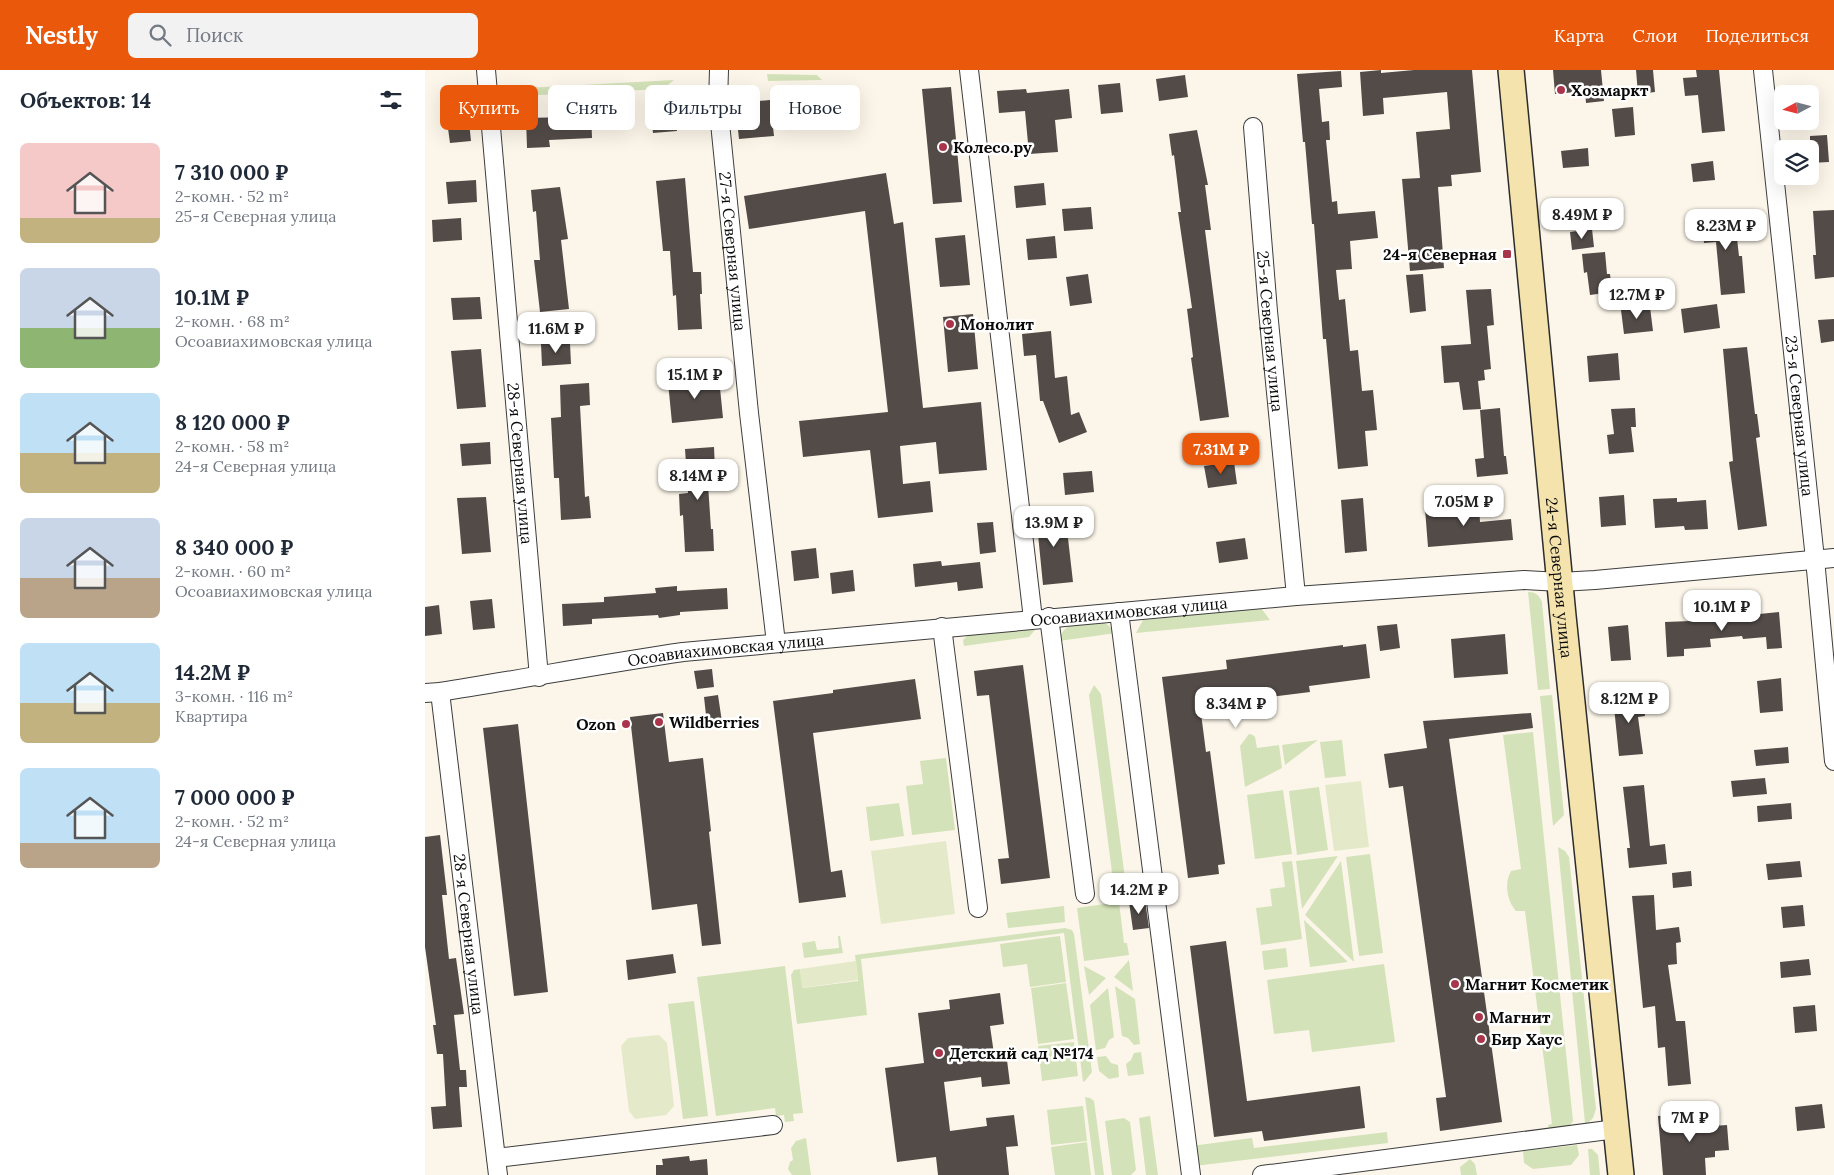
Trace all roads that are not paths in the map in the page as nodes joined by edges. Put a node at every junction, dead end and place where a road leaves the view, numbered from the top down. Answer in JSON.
{"nodes":[{"id":1,"x":486,"y":70,"type":"edge"},
{"id":2,"x":719,"y":70,"type":"edge"},
{"id":3,"x":969,"y":70,"type":"edge"},
{"id":4,"x":1511,"y":70,"type":"edge"},
{"id":5,"x":1763,"y":70,"type":"edge"},
{"id":6,"x":1253,"y":127,"type":"dead end"},
{"id":7,"x":1834,"y":558,"type":"edge"},
{"id":8,"x":1815,"y":559,"type":"junction"},
{"id":9,"x":1560,"y":582,"type":"junction"},
{"id":10,"x":1296,"y":596,"type":"junction"},
{"id":11,"x":1119,"y":612,"type":"junction"},
{"id":12,"x":1041,"y":618,"type":"junction"},
{"id":13,"x":942,"y":627,"type":"junction"},
{"id":14,"x":776,"y":643,"type":"junction"},
{"id":15,"x":539,"y":677,"type":"junction"},
{"id":16,"x":433,"y":692,"type":"edge"},
{"id":17,"x":1834,"y":761,"type":"edge"},
{"id":18,"x":1085,"y":894,"type":"dead end"},
{"id":19,"x":978,"y":908,"type":"dead end"},
{"id":20,"x":773,"y":1125,"type":"dead end"},
{"id":21,"x":1616,"y":1129,"type":"junction"},
{"id":22,"x":497,"y":1166,"type":"edge"},
{"id":23,"x":1191,"y":1175,"type":"edge"},
{"id":24,"x":1262,"y":1175,"type":"edge"},
{"id":25,"x":1621,"y":1175,"type":"edge"}],
"edges":[{"from":1,"to":15,"type":"street","name":"28-я Северная улица"},
{"from":2,"to":14,"type":"street","name":"27-я Северная улица"},
{"from":3,"to":12,"type":"street"},
{"from":4,"to":9,"type":"main road","name":"24-я Северная улица"},
{"from":5,"to":8,"type":"street","name":"23-я Северная улица"},
{"from":6,"to":10,"type":"street","name":"25-я Северная улица"},
{"from":7,"to":8,"type":"street","name":"Осоавиахимовская улица"},
{"from":8,"to":9,"type":"street","name":"Осоавиахимовская улица"},
{"from":8,"to":17,"type":"street","name":"23-я Северная улица"},
{"from":9,"to":10,"type":"street","name":"Осоавиахимовская улица"},
{"from":9,"to":21,"type":"main road","name":"24-я Северная улица"},
{"from":10,"to":11,"type":"street","name":"Осоавиахимовская улица"},
{"from":11,"to":12,"type":"street","name":"Осоавиахимовская улица"},
{"from":11,"to":23,"type":"street"},
{"from":12,"to":13,"type":"street","name":"Осоавиахимовская улица"},
{"from":12,"to":18,"type":"street"},
{"from":13,"to":14,"type":"street","name":"Осоавиахимовская улица"},
{"from":13,"to":19,"type":"street"},
{"from":14,"to":15,"type":"street","name":"Осоавиахимовская улица"},
{"from":15,"to":16,"type":"street","name":"Осоавиахимовская улица"},
{"from":16,"to":22,"type":"street","name":"28-я Северная улица"},
{"from":20,"to":22,"type":"street"},
{"from":21,"to":24,"type":"street"},
{"from":21,"to":25,"type":"main road","name":"24-я Северная улица"}]}
